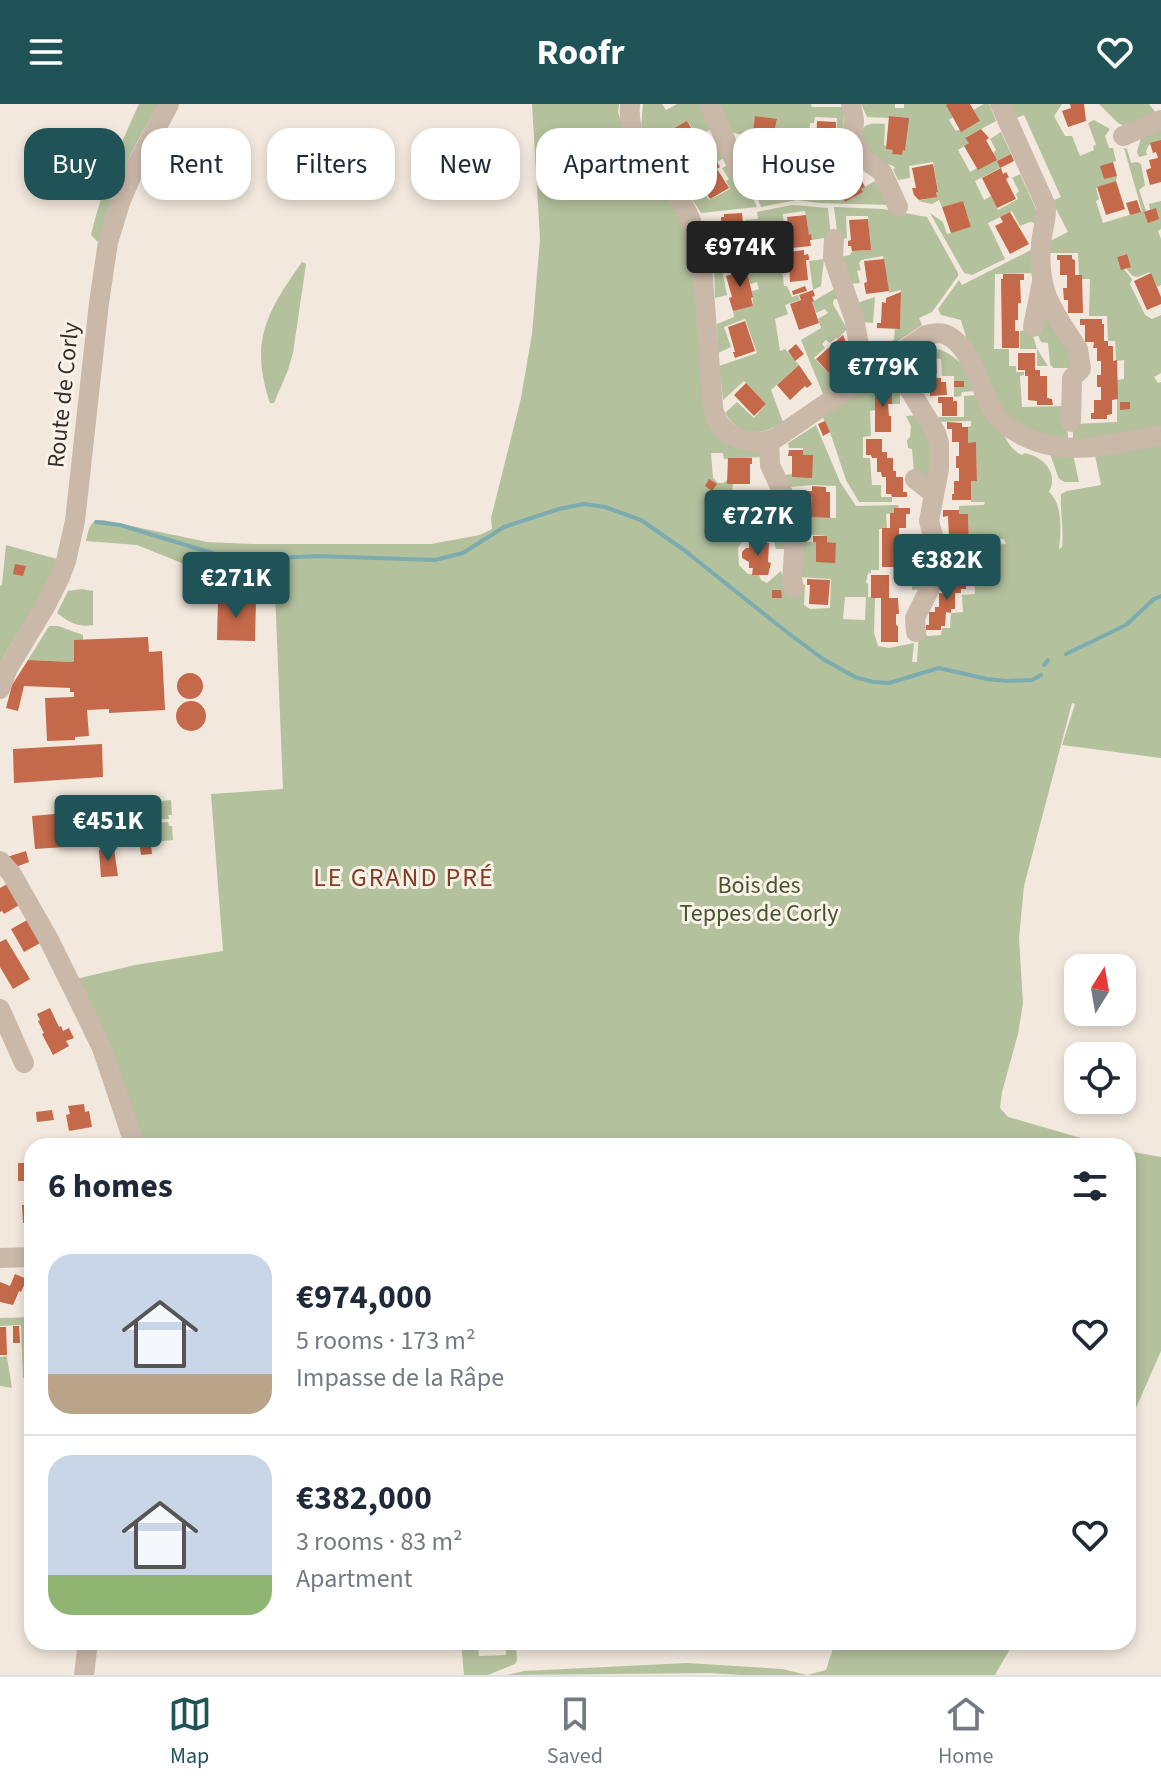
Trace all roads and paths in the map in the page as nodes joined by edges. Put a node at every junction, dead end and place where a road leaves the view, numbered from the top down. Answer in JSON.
{"nodes":[{"id":1,"x":169,"y":104,"type":"edge"},
{"id":2,"x":630,"y":104,"type":"edge"},
{"id":3,"x":709,"y":104,"type":"edge"},
{"id":4,"x":851,"y":104,"type":"edge"},
{"id":5,"x":1000,"y":104,"type":"edge"},
{"id":6,"x":1161,"y":120,"type":"edge"},
{"id":7,"x":1123,"y":136,"type":"dead end"},
{"id":8,"x":733,"y":157,"type":"edge"},
{"id":9,"x":898,"y":207,"type":"dead end"},
{"id":10,"x":834,"y":239,"type":"dead end"},
{"id":11,"x":1042,"y":282,"type":"junction"},
{"id":12,"x":1033,"y":327,"type":"dead end"},
{"id":13,"x":889,"y":360,"type":"junction"},
{"id":14,"x":865,"y":377,"type":"junction"},
{"id":15,"x":1071,"y":422,"type":"dead end"},
{"id":16,"x":1161,"y":436,"type":"edge"},
{"id":17,"x":769,"y":440,"type":"junction"},
{"id":18,"x":915,"y":479,"type":"dead end"},
{"id":19,"x":933,"y":493,"type":"junction"},
{"id":20,"x":794,"y":587,"type":"dead end"},
{"id":21,"x":916,"y":632,"type":"dead end"},
{"id":22,"x":0,"y":689,"type":"edge"},
{"id":23,"x":0,"y":861,"type":"edge"},
{"id":24,"x":0,"y":1009,"type":"edge"},
{"id":25,"x":24,"y":1063,"type":"dead end"},
{"id":26,"x":132,"y":1138,"type":"edge"},
{"id":27,"x":24,"y":1257,"type":"edge"},
{"id":28,"x":0,"y":1258,"type":"edge"},
{"id":29,"x":87,"y":1650,"type":"edge"},
{"id":30,"x":84,"y":1675,"type":"edge"}],
"edges":[{"from":1,"to":22,"type":"street","name":"Route de Corly"},
{"from":2,"to":17,"type":"street"},
{"from":3,"to":8,"type":"street"},
{"from":4,"to":9,"type":"street"},
{"from":5,"to":11,"type":"street"},
{"from":6,"to":7,"type":"street"},
{"from":10,"to":14,"type":"street"},
{"from":11,"to":12,"type":"street"},
{"from":11,"to":15,"type":"street"},
{"from":13,"to":14,"type":"street"},
{"from":13,"to":16,"type":"street"},
{"from":13,"to":19,"type":"street"},
{"from":14,"to":17,"type":"street"},
{"from":17,"to":20,"type":"street"},
{"from":18,"to":19,"type":"street"},
{"from":19,"to":21,"type":"street"},
{"from":23,"to":26,"type":"street"},
{"from":24,"to":25,"type":"street"},
{"from":27,"to":28,"type":"street"},
{"from":29,"to":30,"type":"street"}]}
